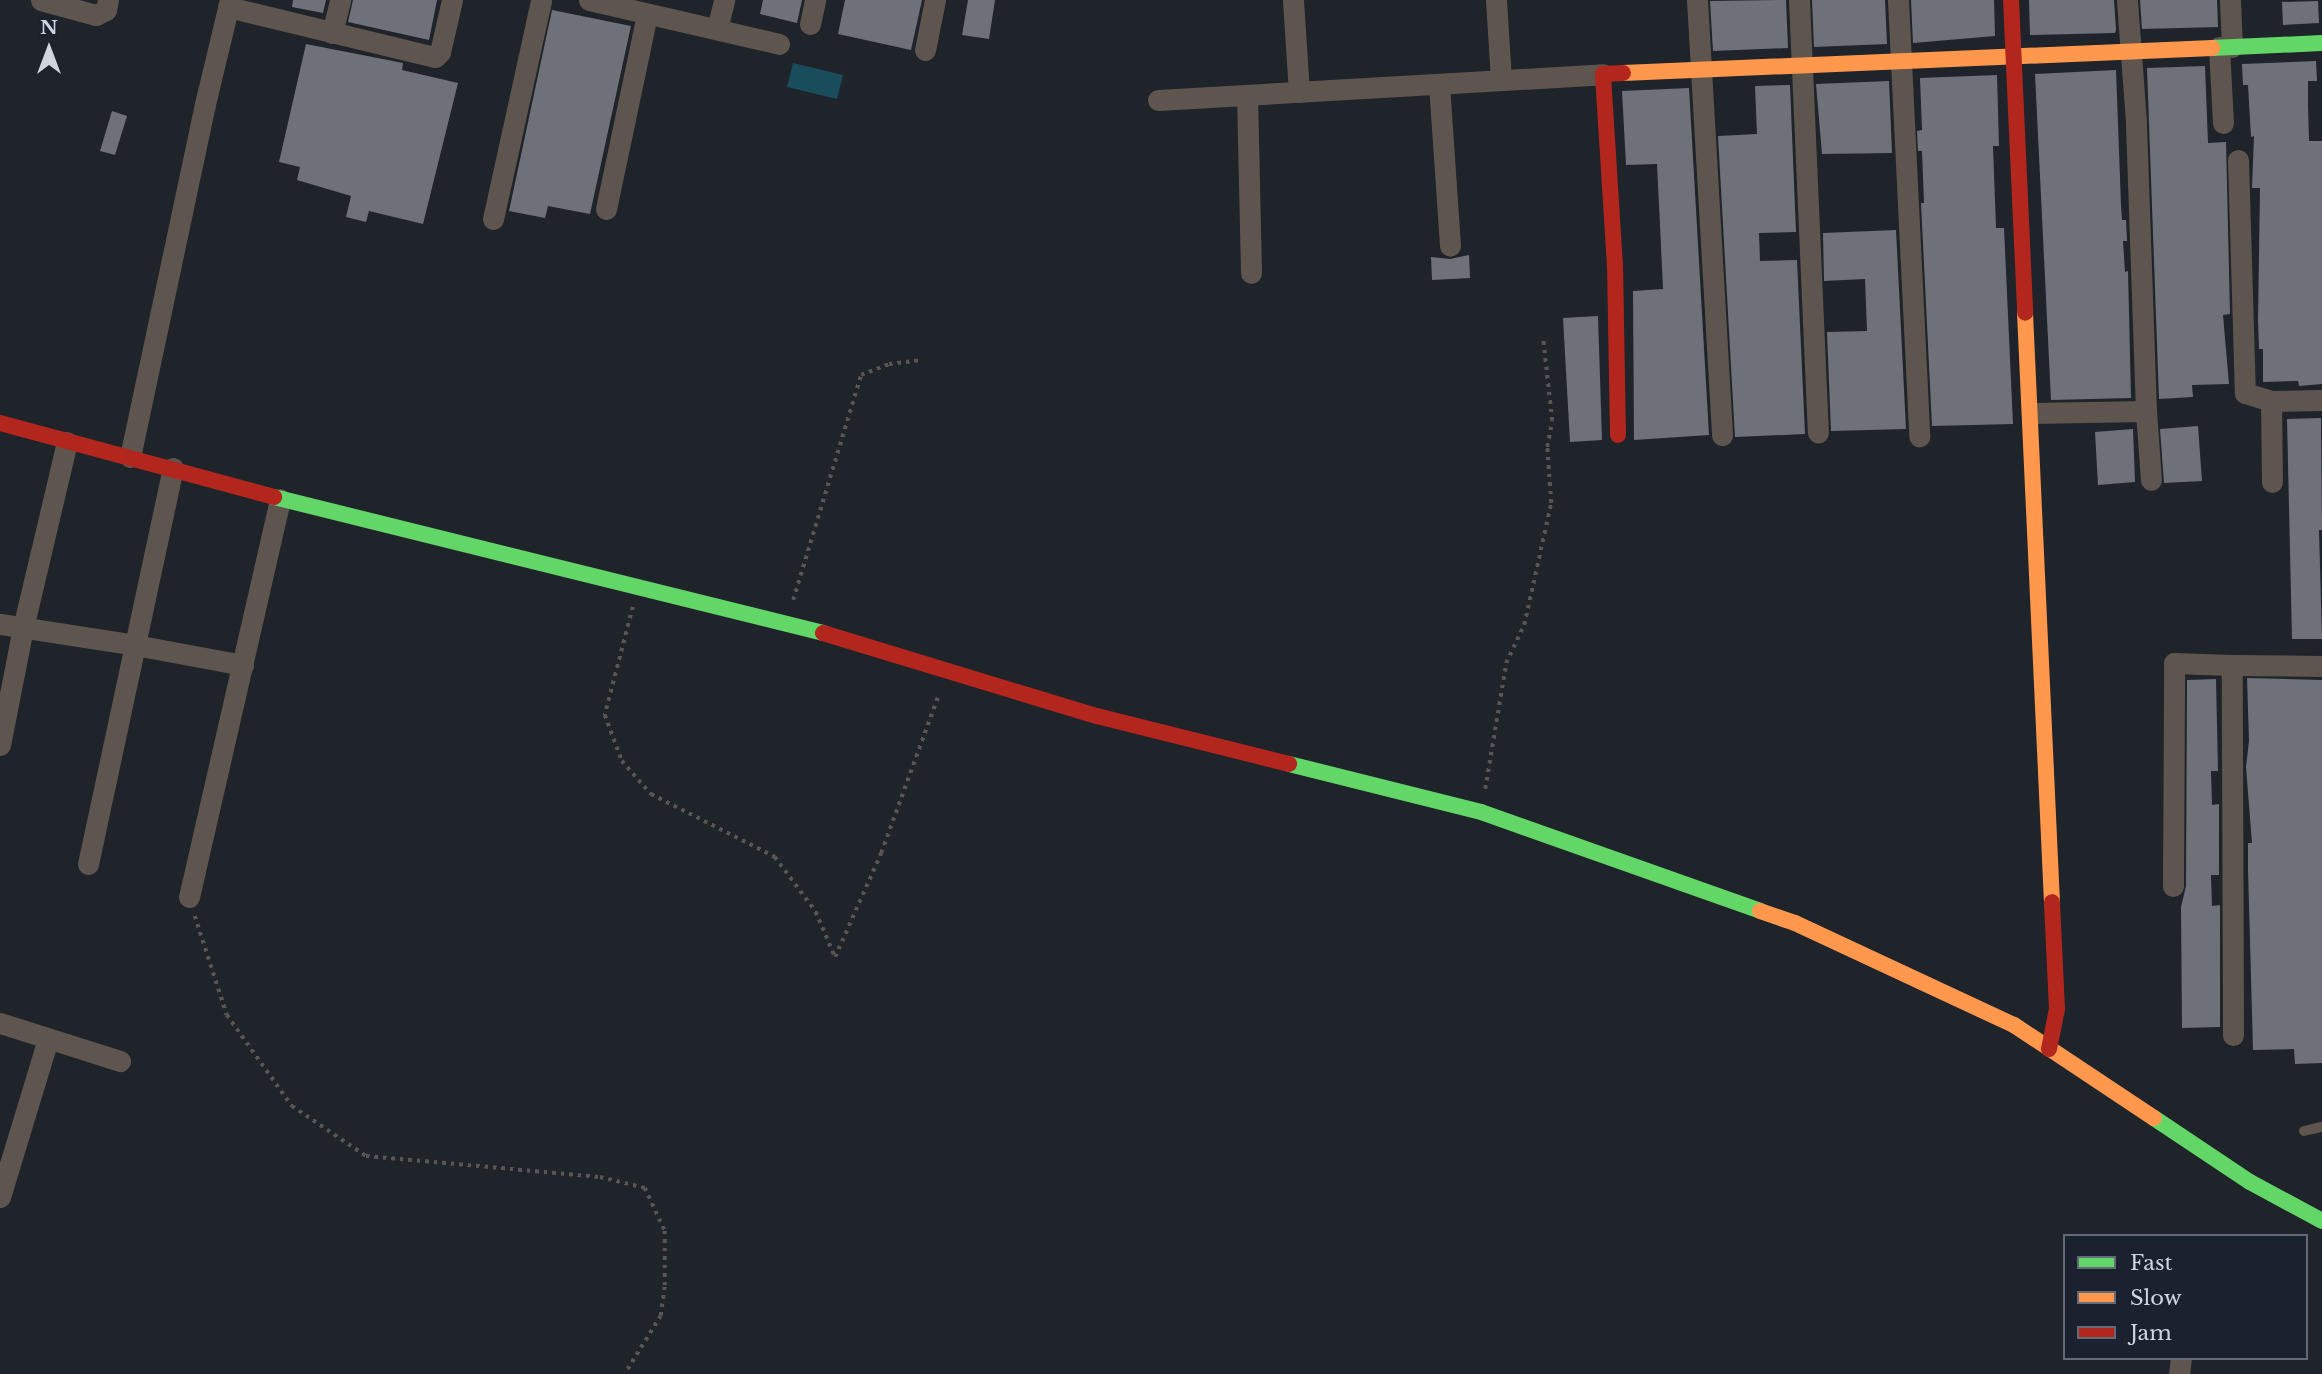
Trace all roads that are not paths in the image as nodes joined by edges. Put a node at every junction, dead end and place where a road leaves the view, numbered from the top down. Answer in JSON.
{"nodes":[{"id":1,"x":41,"y":0,"type":"edge"},
{"id":2,"x":108,"y":0,"type":"edge"},
{"id":3,"x":340,"y":0,"type":"edge"},
{"id":4,"x":452,"y":0,"type":"edge"},
{"id":5,"x":541,"y":0,"type":"edge"},
{"id":6,"x":589,"y":0,"type":"edge"},
{"id":7,"x":724,"y":0,"type":"edge"},
{"id":8,"x":815,"y":0,"type":"edge"},
{"id":9,"x":935,"y":0,"type":"edge"},
{"id":10,"x":1293,"y":0,"type":"edge"},
{"id":11,"x":1496,"y":0,"type":"edge"},
{"id":12,"x":1697,"y":0,"type":"edge"},
{"id":13,"x":1799,"y":0,"type":"edge"},
{"id":14,"x":1898,"y":0,"type":"edge"},
{"id":15,"x":2011,"y":0,"type":"edge"},
{"id":16,"x":2127,"y":0,"type":"edge"},
{"id":17,"x":2230,"y":0,"type":"edge"},
{"id":18,"x":229,"y":4,"type":"edge"},
{"id":19,"x":647,"y":14,"type":"junction"},
{"id":20,"x":810,"y":24,"type":"dead end"},
{"id":21,"x":717,"y":29,"type":"junction"},
{"id":22,"x":332,"y":33,"type":"junction"},
{"id":23,"x":2322,"y":43,"type":"edge"},
{"id":24,"x":779,"y":44,"type":"dead end"},
{"id":25,"x":2226,"y":47,"type":"junction"},
{"id":26,"x":925,"y":50,"type":"dead end"},
{"id":27,"x":2130,"y":51,"type":"junction"},
{"id":28,"x":2014,"y":55,"type":"junction"},
{"id":29,"x":1900,"y":60,"type":"junction"},
{"id":30,"x":1803,"y":64,"type":"junction"},
{"id":31,"x":1701,"y":68,"type":"junction"},
{"id":32,"x":1603,"y":74,"type":"junction"},
{"id":33,"x":1501,"y":80,"type":"junction"},
{"id":34,"x":1439,"y":83,"type":"junction"},
{"id":35,"x":1299,"y":92,"type":"junction"},
{"id":36,"x":1247,"y":95,"type":"junction"},
{"id":37,"x":1158,"y":100,"type":"dead end"},
{"id":38,"x":2223,"y":122,"type":"dead end"},
{"id":39,"x":2238,"y":160,"type":"dead end"},
{"id":40,"x":606,"y":209,"type":"dead end"},
{"id":41,"x":493,"y":219,"type":"dead end"},
{"id":42,"x":1450,"y":246,"type":"dead end"},
{"id":43,"x":1251,"y":273,"type":"dead end"},
{"id":44,"x":2322,"y":400,"type":"edge"},
{"id":45,"x":2271,"y":401,"type":"junction"},
{"id":46,"x":2147,"y":411,"type":"junction"},
{"id":47,"x":2032,"y":413,"type":"junction"},
{"id":48,"x":0,"y":423,"type":"edge"},
{"id":49,"x":1818,"y":433,"type":"dead end"},
{"id":50,"x":1618,"y":435,"type":"dead end"},
{"id":51,"x":1722,"y":435,"type":"dead end"},
{"id":52,"x":1919,"y":436,"type":"dead end"},
{"id":53,"x":67,"y":442,"type":"junction"},
{"id":54,"x":130,"y":457,"type":"junction"},
{"id":55,"x":173,"y":468,"type":"junction"},
{"id":56,"x":2151,"y":480,"type":"dead end"},
{"id":57,"x":2272,"y":482,"type":"dead end"},
{"id":58,"x":280,"y":499,"type":"junction"},
{"id":59,"x":0,"y":624,"type":"edge"},
{"id":60,"x":23,"y":628,"type":"junction"},
{"id":61,"x":135,"y":645,"type":"junction"},
{"id":62,"x":243,"y":665,"type":"junction"},
{"id":63,"x":2232,"y":665,"type":"junction"},
{"id":64,"x":2322,"y":666,"type":"edge"},
{"id":65,"x":0,"y":745,"type":"edge"},
{"id":66,"x":88,"y":864,"type":"dead end"},
{"id":67,"x":2173,"y":886,"type":"dead end"},
{"id":68,"x":189,"y":897,"type":"road end"},
{"id":69,"x":0,"y":1023,"type":"edge"},
{"id":70,"x":2233,"y":1035,"type":"dead end"},
{"id":71,"x":48,"y":1039,"type":"junction"},
{"id":72,"x":2049,"y":1049,"type":"junction"},
{"id":73,"x":120,"y":1061,"type":"dead end"},
{"id":74,"x":2322,"y":1127,"type":"edge"},
{"id":75,"x":2304,"y":1131,"type":"dead end"},
{"id":76,"x":0,"y":1197,"type":"edge"},
{"id":77,"x":2322,"y":1221,"type":"edge"}],
"edges":[{"from":1,"to":2,"type":"street"},
{"from":3,"to":22,"type":"street"},
{"from":4,"to":22,"type":"street"},
{"from":5,"to":41,"type":"street"},
{"from":6,"to":19,"type":"street"},
{"from":7,"to":21,"type":"street"},
{"from":8,"to":20,"type":"street"},
{"from":9,"to":26,"type":"street"},
{"from":10,"to":35,"type":"street"},
{"from":11,"to":33,"type":"street"},
{"from":12,"to":31,"type":"street"},
{"from":13,"to":30,"type":"street"},
{"from":14,"to":29,"type":"street"},
{"from":15,"to":28,"type":"street"},
{"from":16,"to":27,"type":"street"},
{"from":17,"to":25,"type":"street"},
{"from":18,"to":22,"type":"street"},
{"from":18,"to":54,"type":"street"},
{"from":19,"to":21,"type":"street"},
{"from":19,"to":40,"type":"street"},
{"from":21,"to":24,"type":"street"},
{"from":23,"to":25,"type":"street"},
{"from":25,"to":27,"type":"street"},
{"from":25,"to":38,"type":"street"},
{"from":27,"to":28,"type":"street"},
{"from":27,"to":46,"type":"street"},
{"from":28,"to":29,"type":"street"},
{"from":28,"to":47,"type":"street"},
{"from":29,"to":30,"type":"street"},
{"from":29,"to":52,"type":"street"},
{"from":30,"to":31,"type":"street"},
{"from":30,"to":49,"type":"street"},
{"from":31,"to":32,"type":"street"},
{"from":31,"to":51,"type":"street"},
{"from":32,"to":33,"type":"street"},
{"from":32,"to":50,"type":"street"},
{"from":33,"to":34,"type":"street"},
{"from":34,"to":35,"type":"street"},
{"from":34,"to":42,"type":"street"},
{"from":35,"to":36,"type":"street"},
{"from":36,"to":37,"type":"street"},
{"from":36,"to":43,"type":"street"},
{"from":39,"to":45,"type":"street"},
{"from":44,"to":45,"type":"street"},
{"from":45,"to":57,"type":"street"},
{"from":46,"to":47,"type":"street"},
{"from":46,"to":56,"type":"street"},
{"from":47,"to":72,"type":"street"},
{"from":48,"to":53,"type":"street"},
{"from":53,"to":54,"type":"street"},
{"from":53,"to":60,"type":"street"},
{"from":54,"to":55,"type":"street"},
{"from":55,"to":58,"type":"street"},
{"from":55,"to":61,"type":"street"},
{"from":58,"to":62,"type":"street"},
{"from":58,"to":72,"type":"street"},
{"from":59,"to":60,"type":"street"},
{"from":60,"to":61,"type":"street"},
{"from":60,"to":65,"type":"street"},
{"from":61,"to":62,"type":"street"},
{"from":61,"to":66,"type":"street"},
{"from":62,"to":68,"type":"street"},
{"from":63,"to":64,"type":"street"},
{"from":63,"to":67,"type":"street"},
{"from":63,"to":70,"type":"street"},
{"from":69,"to":71,"type":"street"},
{"from":71,"to":73,"type":"street"},
{"from":71,"to":76,"type":"street"},
{"from":72,"to":77,"type":"street"},
{"from":74,"to":75,"type":"lane"}]}
